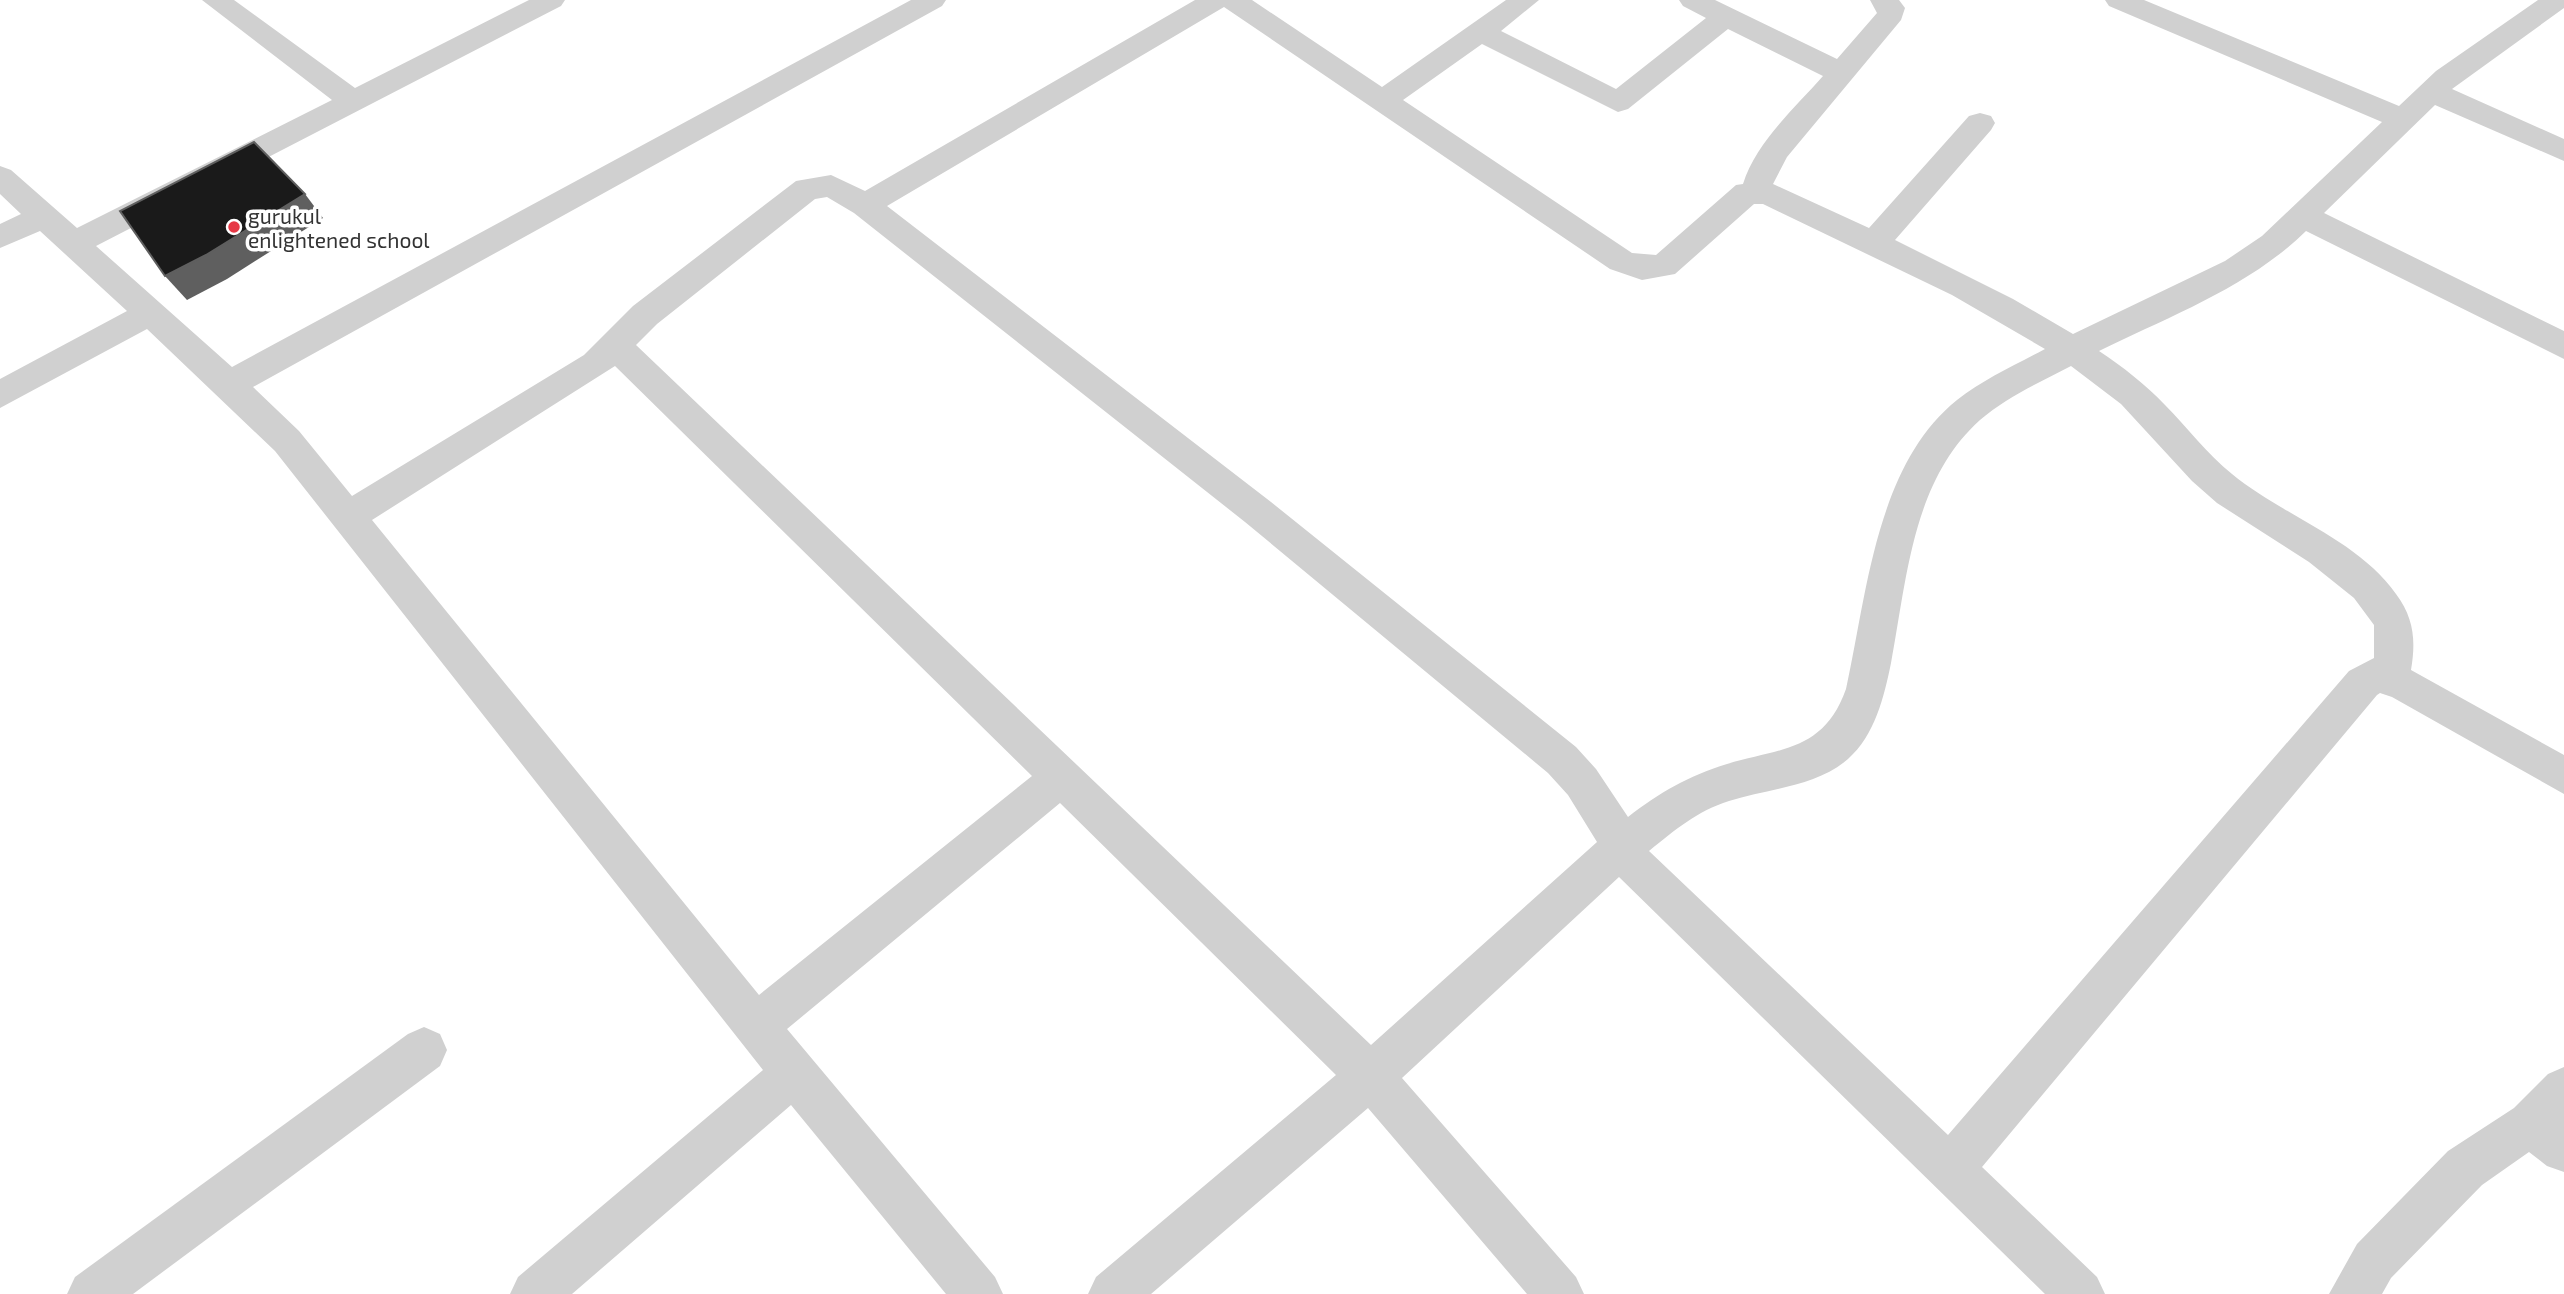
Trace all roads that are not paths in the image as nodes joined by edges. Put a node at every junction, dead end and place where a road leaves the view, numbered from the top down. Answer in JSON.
{"nodes":[{"id":1,"x":216,"y":0,"type":"edge"},
{"id":2,"x":551,"y":0,"type":"edge"},
{"id":3,"x":932,"y":0,"type":"edge"},
{"id":4,"x":1215,"y":0,"type":"edge"},
{"id":5,"x":1233,"y":0,"type":"edge"},
{"id":6,"x":1525,"y":0,"type":"edge"},
{"id":7,"x":1693,"y":0,"type":"edge"},
{"id":8,"x":1884,"y":0,"type":"edge"},
{"id":9,"x":2119,"y":0,"type":"edge"},
{"id":10,"x":2557,"y":0,"type":"edge"},
{"id":11,"x":1726,"y":16,"type":"junction"},
{"id":12,"x":1481,"y":32,"type":"junction"},
{"id":13,"x":1841,"y":73,"type":"junction"},
{"id":14,"x":2432,"y":92,"type":"junction"},
{"id":15,"x":353,"y":101,"type":"junction"},
{"id":16,"x":1382,"y":101,"type":"junction"},
{"id":17,"x":2403,"y":119,"type":"junction"},
{"id":18,"x":1980,"y":123,"type":"dead end"},
{"id":19,"x":2564,"y":151,"type":"edge"},
{"id":20,"x":0,"y":177,"type":"edge"},
{"id":21,"x":1756,"y":190,"type":"junction"},
{"id":22,"x":865,"y":205,"type":"junction"},
{"id":23,"x":43,"y":216,"type":"junction"},
{"id":24,"x":2303,"y":216,"type":"junction"},
{"id":25,"x":0,"y":237,"type":"edge"},
{"id":26,"x":73,"y":244,"type":"junction"},
{"id":27,"x":1872,"y":245,"type":"junction"},
{"id":28,"x":150,"y":313,"type":"junction"},
{"id":29,"x":616,"y":346,"type":"junction"},
{"id":30,"x":2564,"y":346,"type":"edge"},
{"id":31,"x":2073,"y":350,"type":"junction"},
{"id":32,"x":229,"y":384,"type":"junction"},
{"id":33,"x":0,"y":395,"type":"edge"},
{"id":34,"x":348,"y":516,"type":"junction"},
{"id":35,"x":2390,"y":677,"type":"junction"},
{"id":36,"x":2564,"y":776,"type":"edge"},
{"id":37,"x":1061,"y":777,"type":"junction"},
{"id":38,"x":1621,"y":848,"type":"junction"},
{"id":39,"x":756,"y":1026,"type":"junction"},
{"id":40,"x":424,"y":1050,"type":"dead end"},
{"id":41,"x":794,"y":1073,"type":"junction"},
{"id":42,"x":1370,"y":1076,"type":"junction"},
{"id":43,"x":2564,"y":1090,"type":"edge"},
{"id":44,"x":2547,"y":1136,"type":"edge"},
{"id":45,"x":1950,"y":1169,"type":"junction"},
{"id":46,"x":92,"y":1294,"type":"edge"},
{"id":47,"x":535,"y":1294,"type":"edge"},
{"id":48,"x":978,"y":1294,"type":"edge"},
{"id":49,"x":1113,"y":1294,"type":"edge"},
{"id":50,"x":1559,"y":1294,"type":"edge"},
{"id":51,"x":2080,"y":1294,"type":"edge"},
{"id":52,"x":2354,"y":1294,"type":"edge"}],
"edges":[{"from":1,"to":15,"type":"street"},
{"from":2,"to":15,"type":"street"},
{"from":3,"to":32,"type":"street"},
{"from":4,"to":22,"type":"street"},
{"from":5,"to":16,"type":"street"},
{"from":6,"to":12,"type":"street"},
{"from":7,"to":11,"type":"street"},
{"from":8,"to":13,"type":"street"},
{"from":9,"to":17,"type":"street"},
{"from":10,"to":14,"type":"street"},
{"from":11,"to":12,"type":"street"},
{"from":11,"to":13,"type":"street"},
{"from":12,"to":16,"type":"street"},
{"from":13,"to":21,"type":"street"},
{"from":14,"to":17,"type":"street"},
{"from":14,"to":19,"type":"street"},
{"from":15,"to":26,"type":"street"},
{"from":16,"to":21,"type":"street"},
{"from":17,"to":24,"type":"street"},
{"from":18,"to":27,"type":"street"},
{"from":20,"to":23,"type":"street"},
{"from":21,"to":27,"type":"street"},
{"from":22,"to":29,"type":"street"},
{"from":22,"to":38,"type":"street"},
{"from":23,"to":25,"type":"street"},
{"from":23,"to":26,"type":"street"},
{"from":24,"to":30,"type":"street"},
{"from":24,"to":31,"type":"street"},
{"from":26,"to":28,"type":"street"},
{"from":27,"to":31,"type":"street"},
{"from":28,"to":32,"type":"street"},
{"from":28,"to":33,"type":"street"},
{"from":29,"to":34,"type":"street"},
{"from":29,"to":37,"type":"street"},
{"from":31,"to":35,"type":"street"},
{"from":31,"to":38,"type":"street"},
{"from":32,"to":34,"type":"street"},
{"from":34,"to":39,"type":"street"},
{"from":35,"to":36,"type":"street"},
{"from":35,"to":45,"type":"street"},
{"from":37,"to":39,"type":"street"},
{"from":37,"to":42,"type":"street"},
{"from":38,"to":42,"type":"street"},
{"from":38,"to":45,"type":"street"},
{"from":39,"to":41,"type":"street"},
{"from":40,"to":46,"type":"street"},
{"from":41,"to":47,"type":"street"},
{"from":41,"to":48,"type":"street"},
{"from":42,"to":49,"type":"street"},
{"from":42,"to":50,"type":"street"},
{"from":43,"to":44,"type":"street"},
{"from":44,"to":52,"type":"street"},
{"from":45,"to":51,"type":"street"}]}
